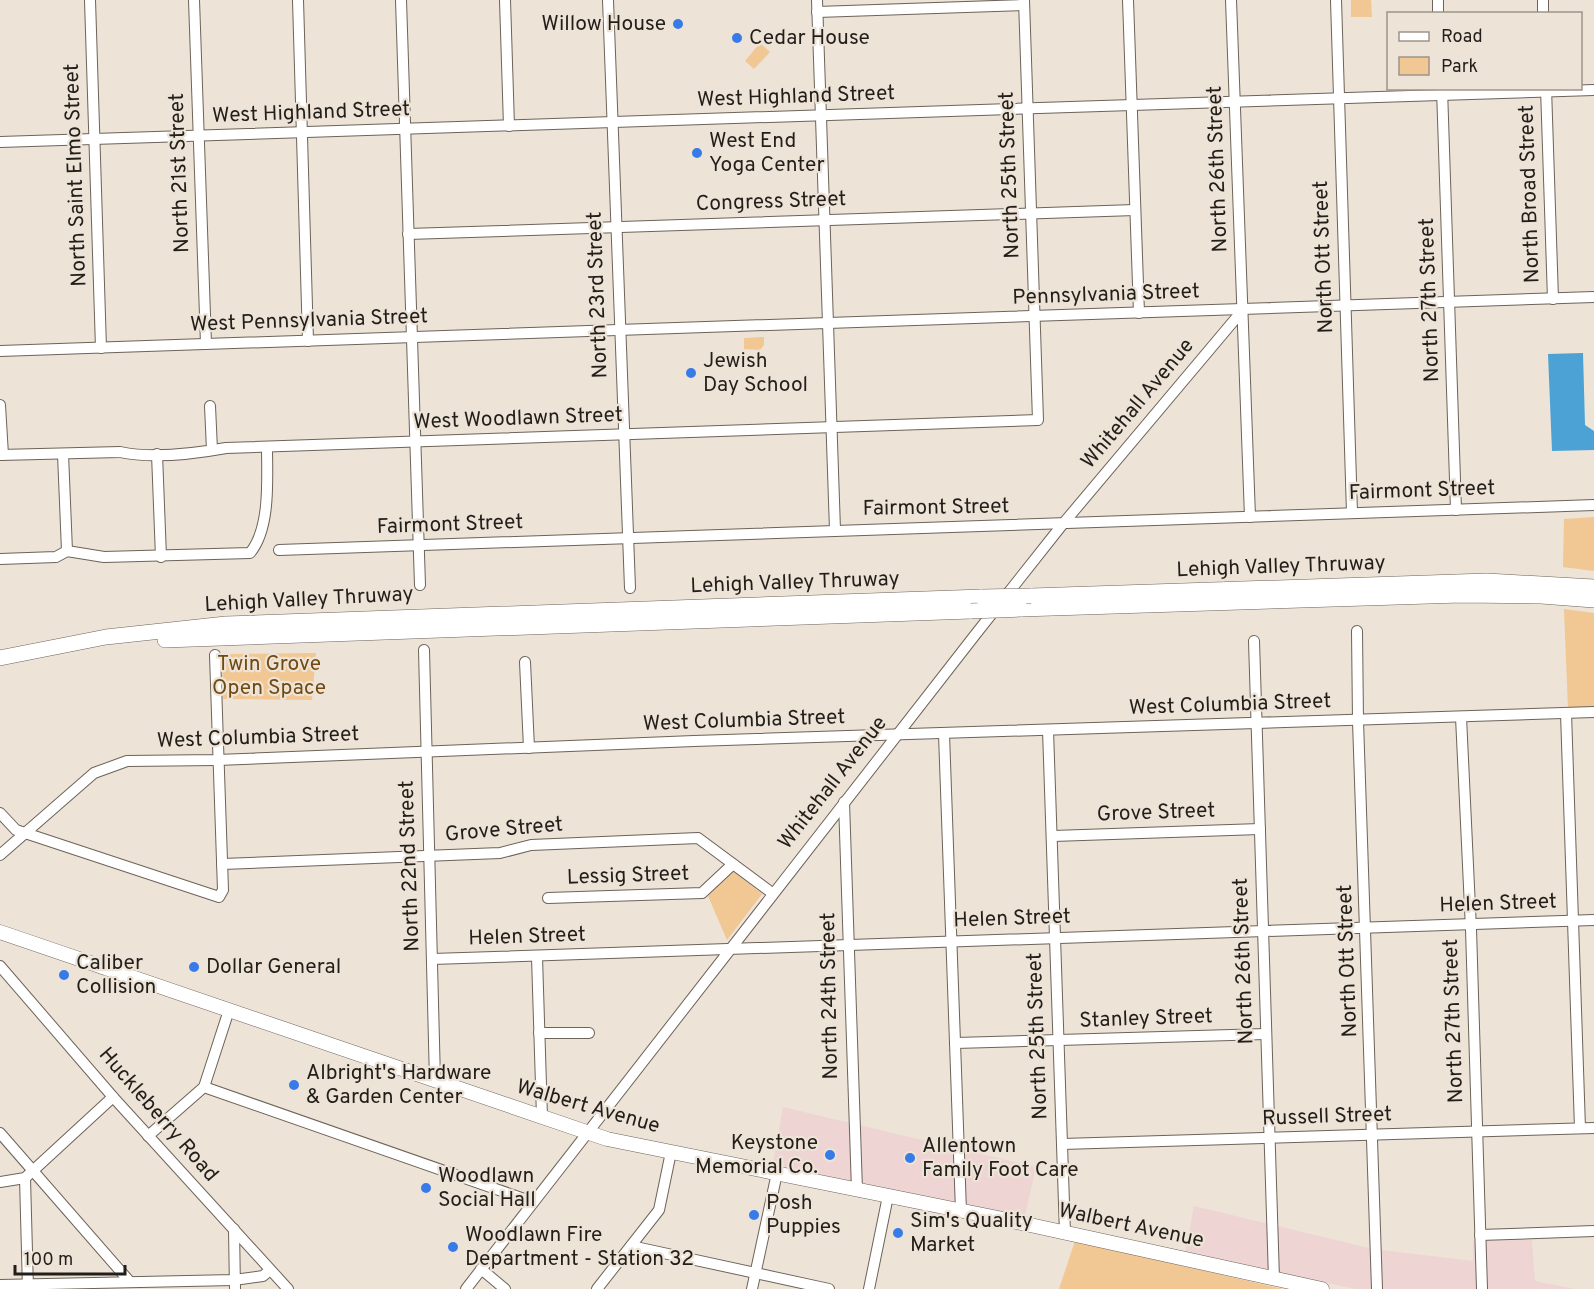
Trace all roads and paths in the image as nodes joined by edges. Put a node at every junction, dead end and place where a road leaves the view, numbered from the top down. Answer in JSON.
{"nodes":[{"id":1,"x":90,"y":0,"type":"edge"},
{"id":2,"x":194,"y":0,"type":"edge"},
{"id":3,"x":298,"y":0,"type":"edge"},
{"id":4,"x":401,"y":0,"type":"edge"},
{"id":5,"x":505,"y":0,"type":"edge"},
{"id":6,"x":608,"y":0,"type":"edge"},
{"id":7,"x":817,"y":0,"type":"edge"},
{"id":8,"x":1128,"y":0,"type":"edge"},
{"id":9,"x":1231,"y":0,"type":"edge"},
{"id":10,"x":1336,"y":0,"type":"edge"},
{"id":11,"x":1024,"y":3,"type":"edge"},
{"id":12,"x":817,"y":12,"type":"junction"},
{"id":13,"x":1546,"y":90,"type":"edge"},
{"id":14,"x":1594,"y":90,"type":"edge"},
{"id":15,"x":1442,"y":92,"type":"edge"},
{"id":16,"x":1338,"y":98,"type":"junction"},
{"id":17,"x":1235,"y":102,"type":"junction"},
{"id":18,"x":1131,"y":106,"type":"junction"},
{"id":19,"x":1027,"y":109,"type":"junction"},
{"id":20,"x":821,"y":116,"type":"junction"},
{"id":21,"x":613,"y":123,"type":"junction"},
{"id":22,"x":509,"y":126,"type":"junction"},
{"id":23,"x":405,"y":130,"type":"junction"},
{"id":24,"x":303,"y":134,"type":"junction"},
{"id":25,"x":198,"y":136,"type":"junction"},
{"id":26,"x":94,"y":139,"type":"junction"},
{"id":27,"x":0,"y":142,"type":"edge"},
{"id":28,"x":1135,"y":210,"type":"junction"},
{"id":29,"x":1032,"y":213,"type":"junction"},
{"id":30,"x":823,"y":220,"type":"junction"},
{"id":31,"x":615,"y":227,"type":"junction"},
{"id":32,"x":408,"y":234,"type":"junction"},
{"id":33,"x":1594,"y":297,"type":"edge"},
{"id":34,"x":1553,"y":299,"type":"junction"},
{"id":35,"x":1450,"y":302,"type":"junction"},
{"id":36,"x":1345,"y":306,"type":"junction"},
{"id":37,"x":1242,"y":310,"type":"junction"},
{"id":38,"x":1139,"y":313,"type":"junction"},
{"id":39,"x":1034,"y":316,"type":"junction"},
{"id":40,"x":827,"y":323,"type":"junction"},
{"id":41,"x":620,"y":330,"type":"junction"},
{"id":42,"x":412,"y":337,"type":"junction"},
{"id":43,"x":308,"y":341,"type":"junction"},
{"id":44,"x":206,"y":344,"type":"junction"},
{"id":45,"x":101,"y":348,"type":"junction"},
{"id":46,"x":0,"y":351,"type":"edge"},
{"id":47,"x":0,"y":405,"type":"edge"},
{"id":48,"x":210,"y":406,"type":"dead end"},
{"id":49,"x":1038,"y":420,"type":"joint"},
{"id":50,"x":830,"y":427,"type":"junction"},
{"id":51,"x":622,"y":435,"type":"junction"},
{"id":52,"x":416,"y":442,"type":"junction"},
{"id":53,"x":267,"y":447,"type":"junction"},
{"id":54,"x":212,"y":450,"type":"junction"},
{"id":55,"x":63,"y":454,"type":"junction"},
{"id":56,"x":157,"y":454,"type":"junction"},
{"id":57,"x":1,"y":455,"type":"edge"},
{"id":58,"x":1594,"y":505,"type":"edge"},
{"id":59,"x":1456,"y":510,"type":"junction"},
{"id":60,"x":1352,"y":513,"type":"junction"},
{"id":61,"x":1250,"y":517,"type":"junction"},
{"id":62,"x":1062,"y":525,"type":"junction"},
{"id":63,"x":834,"y":531,"type":"junction"},
{"id":64,"x":627,"y":538,"type":"junction"},
{"id":65,"x":418,"y":545,"type":"junction"},
{"id":66,"x":279,"y":550,"type":"dead end"},
{"id":67,"x":67,"y":551,"type":"junction"},
{"id":68,"x":161,"y":556,"type":"junction"},
{"id":69,"x":0,"y":559,"type":"edge"},
{"id":70,"x":420,"y":585,"type":"dead end"},
{"id":71,"x":1594,"y":587,"type":"edge"},
{"id":72,"x":630,"y":588,"type":"dead end"},
{"id":73,"x":1594,"y":600,"type":"edge"},
{"id":74,"x":1357,"y":631,"type":"dead end"},
{"id":75,"x":1254,"y":641,"type":"dead end"},
{"id":76,"x":424,"y":650,"type":"dead end"},
{"id":77,"x":215,"y":655,"type":"dead end"},
{"id":78,"x":0,"y":658,"type":"edge"},
{"id":79,"x":525,"y":662,"type":"dead end"},
{"id":80,"x":0,"y":668,"type":"edge"},
{"id":81,"x":1594,"y":712,"type":"edge"},
{"id":82,"x":1566,"y":713,"type":"junction"},
{"id":83,"x":1461,"y":717,"type":"junction"},
{"id":84,"x":1358,"y":721,"type":"junction"},
{"id":85,"x":1256,"y":723,"type":"junction"},
{"id":86,"x":1048,"y":730,"type":"junction"},
{"id":87,"x":944,"y":734,"type":"junction"},
{"id":88,"x":896,"y":735,"type":"junction"},
{"id":89,"x":529,"y":748,"type":"junction"},
{"id":90,"x":425,"y":752,"type":"junction"},
{"id":91,"x":217,"y":760,"type":"junction"},
{"id":92,"x":844,"y":802,"type":"junction"},
{"id":93,"x":0,"y":813,"type":"edge"},
{"id":94,"x":1260,"y":830,"type":"junction"},
{"id":95,"x":25,"y":833,"type":"junction"},
{"id":96,"x":1053,"y":836,"type":"junction"},
{"id":97,"x":0,"y":855,"type":"edge"},
{"id":98,"x":428,"y":855,"type":"junction"},
{"id":99,"x":222,"y":864,"type":"junction"},
{"id":100,"x":733,"y":864,"type":"junction"},
{"id":101,"x":772,"y":893,"type":"junction"},
{"id":102,"x":548,"y":898,"type":"dead end"},
{"id":103,"x":1594,"y":920,"type":"edge"},
{"id":104,"x":1573,"y":921,"type":"junction"},
{"id":105,"x":1470,"y":925,"type":"junction"},
{"id":106,"x":1366,"y":928,"type":"junction"},
{"id":107,"x":1263,"y":931,"type":"junction"},
{"id":108,"x":0,"y":932,"type":"edge"},
{"id":109,"x":1054,"y":937,"type":"junction"},
{"id":110,"x":952,"y":941,"type":"junction"},
{"id":111,"x":850,"y":945,"type":"junction"},
{"id":112,"x":728,"y":949,"type":"junction"},
{"id":113,"x":537,"y":957,"type":"junction"},
{"id":114,"x":432,"y":960,"type":"junction"},
{"id":115,"x":0,"y":966,"type":"edge"},
{"id":116,"x":229,"y":1010,"type":"junction"},
{"id":117,"x":539,"y":1033,"type":"junction"},
{"id":118,"x":590,"y":1033,"type":"dead end"},
{"id":119,"x":1266,"y":1034,"type":"junction"},
{"id":120,"x":1059,"y":1041,"type":"junction"},
{"id":121,"x":955,"y":1043,"type":"junction"},
{"id":122,"x":435,"y":1081,"type":"junction"},
{"id":123,"x":204,"y":1087,"type":"junction"},
{"id":124,"x":113,"y":1097,"type":"junction"},
{"id":125,"x":542,"y":1117,"type":"junction"},
{"id":126,"x":1580,"y":1128,"type":"junction"},
{"id":127,"x":1594,"y":1128,"type":"edge"},
{"id":128,"x":1477,"y":1131,"type":"junction"},
{"id":129,"x":0,"y":1133,"type":"edge"},
{"id":130,"x":587,"y":1133,"type":"junction"},
{"id":131,"x":148,"y":1136,"type":"junction"},
{"id":132,"x":1373,"y":1136,"type":"junction"},
{"id":133,"x":1270,"y":1138,"type":"junction"},
{"id":134,"x":1062,"y":1144,"type":"junction"},
{"id":135,"x":671,"y":1152,"type":"junction"},
{"id":136,"x":777,"y":1173,"type":"junction"},
{"id":137,"x":29,"y":1174,"type":"junction"},
{"id":138,"x":0,"y":1182,"type":"edge"},
{"id":139,"x":856,"y":1190,"type":"junction"},
{"id":140,"x":888,"y":1196,"type":"junction"},
{"id":141,"x":533,"y":1202,"type":"junction"},
{"id":142,"x":961,"y":1211,"type":"junction"},
{"id":143,"x":234,"y":1229,"type":"junction"},
{"id":144,"x":1594,"y":1231,"type":"edge"},
{"id":145,"x":1065,"y":1233,"type":"junction"},
{"id":146,"x":1480,"y":1235,"type":"junction"},
{"id":147,"x":630,"y":1246,"type":"junction"},
{"id":148,"x":481,"y":1269,"type":"junction"},
{"id":149,"x":270,"y":1270,"type":"junction"},
{"id":150,"x":755,"y":1274,"type":"junction"},
{"id":151,"x":1275,"y":1279,"type":"junction"},
{"id":152,"x":130,"y":1282,"type":"junction"},
{"id":153,"x":235,"y":1284,"type":"edge"},
{"id":154,"x":0,"y":1285,"type":"edge"},
{"id":155,"x":28,"y":1287,"type":"edge"},
{"id":156,"x":288,"y":1289,"type":"edge"},
{"id":157,"x":466,"y":1289,"type":"edge"},
{"id":158,"x":505,"y":1289,"type":"edge"},
{"id":159,"x":597,"y":1289,"type":"edge"},
{"id":160,"x":752,"y":1289,"type":"edge"},
{"id":161,"x":829,"y":1289,"type":"edge"},
{"id":162,"x":869,"y":1289,"type":"edge"},
{"id":163,"x":1322,"y":1289,"type":"edge"},
{"id":164,"x":1377,"y":1289,"type":"edge"},
{"id":165,"x":1482,"y":1289,"type":"edge"}],
"edges":[{"from":1,"to":26,"type":"street","name":"North Saint Elmo Street"},
{"from":2,"to":25,"type":"street","name":"North 21st Street"},
{"from":3,"to":24,"type":"street"},
{"from":4,"to":23,"type":"street"},
{"from":5,"to":22,"type":"street"},
{"from":6,"to":21,"type":"street","name":"North 23rd Street"},
{"from":7,"to":12,"type":"street"},
{"from":8,"to":18,"type":"street"},
{"from":9,"to":17,"type":"street","name":"North 26th Street"},
{"from":10,"to":16,"type":"street","name":"North Ott Street"},
{"from":11,"to":12,"type":"street"},
{"from":11,"to":19,"type":"street","name":"North 25th Street"},
{"from":12,"to":20,"type":"street"},
{"from":13,"to":14,"type":"street","name":"West Highland Street"},
{"from":13,"to":15,"type":"street","name":"West Highland Street"},
{"from":13,"to":34,"type":"street","name":"North Broad Street"},
{"from":15,"to":16,"type":"street","name":"West Highland Street"},
{"from":15,"to":35,"type":"street","name":"North 27th Street"},
{"from":16,"to":17,"type":"street","name":"West Highland Street"},
{"from":16,"to":36,"type":"street","name":"North Ott Street"},
{"from":17,"to":18,"type":"street","name":"West Highland Street"},
{"from":17,"to":37,"type":"street","name":"North 26th Street"},
{"from":18,"to":19,"type":"street","name":"West Highland Street"},
{"from":18,"to":28,"type":"street"},
{"from":19,"to":20,"type":"street","name":"West Highland Street"},
{"from":19,"to":29,"type":"street","name":"North 25th Street"},
{"from":20,"to":21,"type":"street","name":"West Highland Street"},
{"from":20,"to":30,"type":"street"},
{"from":21,"to":22,"type":"street","name":"West Highland Street"},
{"from":21,"to":31,"type":"street","name":"North 23rd Street"},
{"from":22,"to":23,"type":"street","name":"West Highland Street"},
{"from":23,"to":24,"type":"street","name":"West Highland Street"},
{"from":23,"to":32,"type":"street"},
{"from":24,"to":25,"type":"street","name":"West Highland Street"},
{"from":24,"to":43,"type":"street"},
{"from":25,"to":26,"type":"street","name":"West Highland Street"},
{"from":25,"to":44,"type":"street","name":"North 21st Street"},
{"from":26,"to":27,"type":"street","name":"West Highland Street"},
{"from":26,"to":45,"type":"street","name":"North Saint Elmo Street"},
{"from":28,"to":29,"type":"street","name":"Congress Street"},
{"from":28,"to":38,"type":"street"},
{"from":29,"to":30,"type":"street","name":"Congress Street"},
{"from":29,"to":39,"type":"street","name":"North 25th Street"},
{"from":30,"to":31,"type":"street","name":"Congress Street"},
{"from":30,"to":40,"type":"street"},
{"from":31,"to":32,"type":"street","name":"Congress Street"},
{"from":31,"to":41,"type":"street","name":"North 23rd Street"},
{"from":32,"to":42,"type":"street"},
{"from":33,"to":34,"type":"street","name":"Pennsylvania Street"},
{"from":34,"to":35,"type":"street","name":"Pennsylvania Street"},
{"from":35,"to":36,"type":"street","name":"Pennsylvania Street"},
{"from":35,"to":59,"type":"street","name":"North 27th Street"},
{"from":36,"to":37,"type":"street","name":"Pennsylvania Street"},
{"from":36,"to":60,"type":"street","name":"North Ott Street"},
{"from":37,"to":38,"type":"street","name":"Pennsylvania Street"},
{"from":37,"to":61,"type":"street","name":"North 26th Street"},
{"from":37,"to":62,"type":"street","name":"Whitehall Avenue"},
{"from":38,"to":39,"type":"street","name":"Pennsylvania Street"},
{"from":39,"to":40,"type":"street","name":"Pennsylvania Street"},
{"from":39,"to":49,"type":"street","name":"North 25th Street"},
{"from":40,"to":41,"type":"street","name":"Pennsylvania Street"},
{"from":40,"to":50,"type":"street"},
{"from":41,"to":42,"type":"street","name":"West Pennsylvania Street"},
{"from":41,"to":51,"type":"street","name":"North 23rd Street"},
{"from":42,"to":43,"type":"street","name":"West Pennsylvania Street"},
{"from":42,"to":52,"type":"street"},
{"from":43,"to":44,"type":"street","name":"West Pennsylvania Street"},
{"from":44,"to":45,"type":"street","name":"West Pennsylvania Street"},
{"from":45,"to":46,"type":"street","name":"West Pennsylvania Street"},
{"from":47,"to":57,"type":"street"},
{"from":48,"to":54,"type":"street"},
{"from":49,"to":50,"type":"street","name":"West Woodlawn Street"},
{"from":50,"to":51,"type":"street","name":"West Woodlawn Street"},
{"from":50,"to":63,"type":"street"},
{"from":51,"to":52,"type":"street","name":"West Woodlawn Street"},
{"from":51,"to":64,"type":"street","name":"North 23rd Street"},
{"from":52,"to":53,"type":"street","name":"West Woodlawn Street"},
{"from":52,"to":65,"type":"street"},
{"from":53,"to":54,"type":"street","name":"West Woodlawn Street"},
{"from":53,"to":68,"type":"street"},
{"from":54,"to":56,"type":"street","name":"West Woodlawn Street"},
{"from":55,"to":56,"type":"street","name":"West Woodlawn Street"},
{"from":55,"to":57,"type":"street","name":"West Woodlawn Street"},
{"from":55,"to":67,"type":"street"},
{"from":56,"to":68,"type":"street"},
{"from":58,"to":59,"type":"street","name":"Fairmont Street"},
{"from":59,"to":60,"type":"street","name":"Fairmont Street"},
{"from":60,"to":61,"type":"street","name":"Fairmont Street"},
{"from":61,"to":62,"type":"street","name":"Fairmont Street"},
{"from":62,"to":63,"type":"street","name":"Fairmont Street"},
{"from":62,"to":88,"type":"street","name":"Whitehall Avenue"},
{"from":63,"to":64,"type":"street","name":"Fairmont Street"},
{"from":64,"to":65,"type":"street","name":"Fairmont Street"},
{"from":64,"to":72,"type":"street","name":"North 23rd Street"},
{"from":65,"to":66,"type":"street","name":"Fairmont Street"},
{"from":65,"to":70,"type":"street"},
{"from":67,"to":68,"type":"street"},
{"from":67,"to":69,"type":"street"},
{"from":71,"to":78,"type":"highway","name":"Lehigh Valley Thruway","bridge":true},
{"from":73,"to":80,"type":"highway","name":"Lehigh Valley Thruway","bridge":true},
{"from":74,"to":84,"type":"street","name":"North Ott Street"},
{"from":75,"to":85,"type":"street","name":"North 26th Street"},
{"from":76,"to":90,"type":"street","name":"North 22nd Street"},
{"from":77,"to":91,"type":"street"},
{"from":79,"to":89,"type":"street"},
{"from":81,"to":82,"type":"street","name":"West Columbia Street"},
{"from":82,"to":83,"type":"street","name":"West Columbia Street"},
{"from":82,"to":104,"type":"street"},
{"from":83,"to":84,"type":"street","name":"West Columbia Street"},
{"from":83,"to":105,"type":"street","name":"North 27th Street"},
{"from":84,"to":85,"type":"street","name":"West Columbia Street"},
{"from":84,"to":106,"type":"street","name":"North Ott Street"},
{"from":85,"to":86,"type":"street","name":"West Columbia Street"},
{"from":85,"to":94,"type":"street","name":"North 26th Street"},
{"from":86,"to":87,"type":"street","name":"West Columbia Street"},
{"from":86,"to":96,"type":"street","name":"North 25th Street"},
{"from":87,"to":88,"type":"street","name":"West Columbia Street"},
{"from":87,"to":110,"type":"street"},
{"from":88,"to":89,"type":"street","name":"West Columbia Street"},
{"from":88,"to":92,"type":"street","name":"Whitehall Avenue"},
{"from":89,"to":90,"type":"street","name":"West Columbia Street"},
{"from":90,"to":91,"type":"street","name":"West Columbia Street"},
{"from":90,"to":98,"type":"street","name":"North 22nd Street"},
{"from":91,"to":95,"type":"street","name":"West Columbia Street"},
{"from":91,"to":99,"type":"street"},
{"from":92,"to":101,"type":"street","name":"Whitehall Avenue"},
{"from":92,"to":111,"type":"street","name":"North 24th Street"},
{"from":93,"to":95,"type":"street"},
{"from":94,"to":96,"type":"street","name":"Grove Street"},
{"from":94,"to":107,"type":"street","name":"North 26th Street"},
{"from":95,"to":97,"type":"street","name":"West Columbia Street"},
{"from":95,"to":99,"type":"street"},
{"from":96,"to":109,"type":"street","name":"North 25th Street"},
{"from":98,"to":99,"type":"street","name":"Grove Street"},
{"from":98,"to":100,"type":"street","name":"Grove Street"},
{"from":98,"to":114,"type":"street","name":"North 22nd Street"},
{"from":100,"to":101,"type":"street","name":"Grove Street"},
{"from":100,"to":102,"type":"street","name":"Lessig Street"},
{"from":101,"to":112,"type":"street","name":"Whitehall Avenue"},
{"from":103,"to":104,"type":"street","name":"Helen Street"},
{"from":104,"to":105,"type":"street","name":"Helen Street"},
{"from":104,"to":126,"type":"street"},
{"from":105,"to":106,"type":"street","name":"Helen Street"},
{"from":105,"to":128,"type":"street","name":"North 27th Street"},
{"from":106,"to":107,"type":"street","name":"Helen Street"},
{"from":106,"to":132,"type":"street","name":"North Ott Street"},
{"from":107,"to":109,"type":"street","name":"Helen Street"},
{"from":107,"to":119,"type":"street","name":"North 26th Street"},
{"from":108,"to":116,"type":"main road","name":"Walbert Avenue"},
{"from":109,"to":110,"type":"street","name":"Helen Street"},
{"from":109,"to":120,"type":"street","name":"North 25th Street"},
{"from":110,"to":111,"type":"street","name":"Helen Street"},
{"from":110,"to":121,"type":"street"},
{"from":111,"to":112,"type":"street","name":"Helen Street"},
{"from":111,"to":139,"type":"street","name":"North 24th Street"},
{"from":112,"to":113,"type":"street","name":"Helen Street"},
{"from":112,"to":130,"type":"street","name":"Whitehall Avenue"},
{"from":113,"to":114,"type":"street","name":"Helen Street"},
{"from":113,"to":117,"type":"street"},
{"from":114,"to":122,"type":"street","name":"North 22nd Street"},
{"from":115,"to":124,"type":"street","name":"Huckleberry Road"},
{"from":116,"to":122,"type":"main road","name":"Walbert Avenue"},
{"from":116,"to":123,"type":"street"},
{"from":117,"to":118,"type":"street"},
{"from":117,"to":125,"type":"street"},
{"from":119,"to":120,"type":"street","name":"Stanley Street"},
{"from":119,"to":133,"type":"street","name":"North 26th Street"},
{"from":120,"to":121,"type":"street","name":"Stanley Street"},
{"from":120,"to":134,"type":"street","name":"North 25th Street"},
{"from":121,"to":142,"type":"street"},
{"from":122,"to":125,"type":"main road","name":"Walbert Avenue"},
{"from":123,"to":131,"type":"street"},
{"from":123,"to":141,"type":"street"},
{"from":124,"to":131,"type":"street","name":"Huckleberry Road"},
{"from":124,"to":137,"type":"street"},
{"from":125,"to":130,"type":"main road","name":"Walbert Avenue"},
{"from":126,"to":127,"type":"street","name":"Russell Street"},
{"from":126,"to":128,"type":"street","name":"Russell Street"},
{"from":128,"to":132,"type":"street","name":"Russell Street"},
{"from":128,"to":146,"type":"street","name":"North 27th Street"},
{"from":129,"to":137,"type":"street"},
{"from":130,"to":135,"type":"main road","name":"Walbert Avenue"},
{"from":130,"to":141,"type":"street","name":"Whitehall Avenue"},
{"from":131,"to":143,"type":"street","name":"Huckleberry Road"},
{"from":132,"to":133,"type":"street","name":"Russell Street"},
{"from":132,"to":164,"type":"street","name":"North Ott Street"},
{"from":133,"to":134,"type":"street","name":"Russell Street"},
{"from":133,"to":151,"type":"street","name":"North 26th Street"},
{"from":134,"to":145,"type":"street","name":"North 25th Street"},
{"from":135,"to":136,"type":"main road","name":"Walbert Avenue"},
{"from":135,"to":147,"type":"street"},
{"from":136,"to":139,"type":"main road","name":"Walbert Avenue"},
{"from":136,"to":150,"type":"street"},
{"from":137,"to":138,"type":"street"},
{"from":137,"to":152,"type":"street"},
{"from":137,"to":155,"type":"street"},
{"from":139,"to":140,"type":"main road","name":"Walbert Avenue"},
{"from":140,"to":142,"type":"main road","name":"Walbert Avenue"},
{"from":140,"to":162,"type":"street"},
{"from":141,"to":148,"type":"street","name":"Whitehall Avenue"},
{"from":142,"to":145,"type":"main road","name":"Walbert Avenue"},
{"from":143,"to":149,"type":"street","name":"Huckleberry Road"},
{"from":143,"to":153,"type":"street"},
{"from":144,"to":146,"type":"street"},
{"from":145,"to":151,"type":"main road","name":"Walbert Avenue"},
{"from":146,"to":165,"type":"street","name":"North 27th Street"},
{"from":147,"to":150,"type":"street"},
{"from":147,"to":159,"type":"street"},
{"from":148,"to":157,"type":"street","name":"Whitehall Avenue"},
{"from":148,"to":158,"type":"street"},
{"from":149,"to":153,"type":"street"},
{"from":149,"to":156,"type":"street","name":"Huckleberry Road"},
{"from":150,"to":160,"type":"street"},
{"from":150,"to":161,"type":"street"},
{"from":151,"to":163,"type":"main road","name":"Walbert Avenue"},
{"from":152,"to":153,"type":"street"},
{"from":152,"to":155,"type":"street"},
{"from":154,"to":155,"type":"street"}]}
